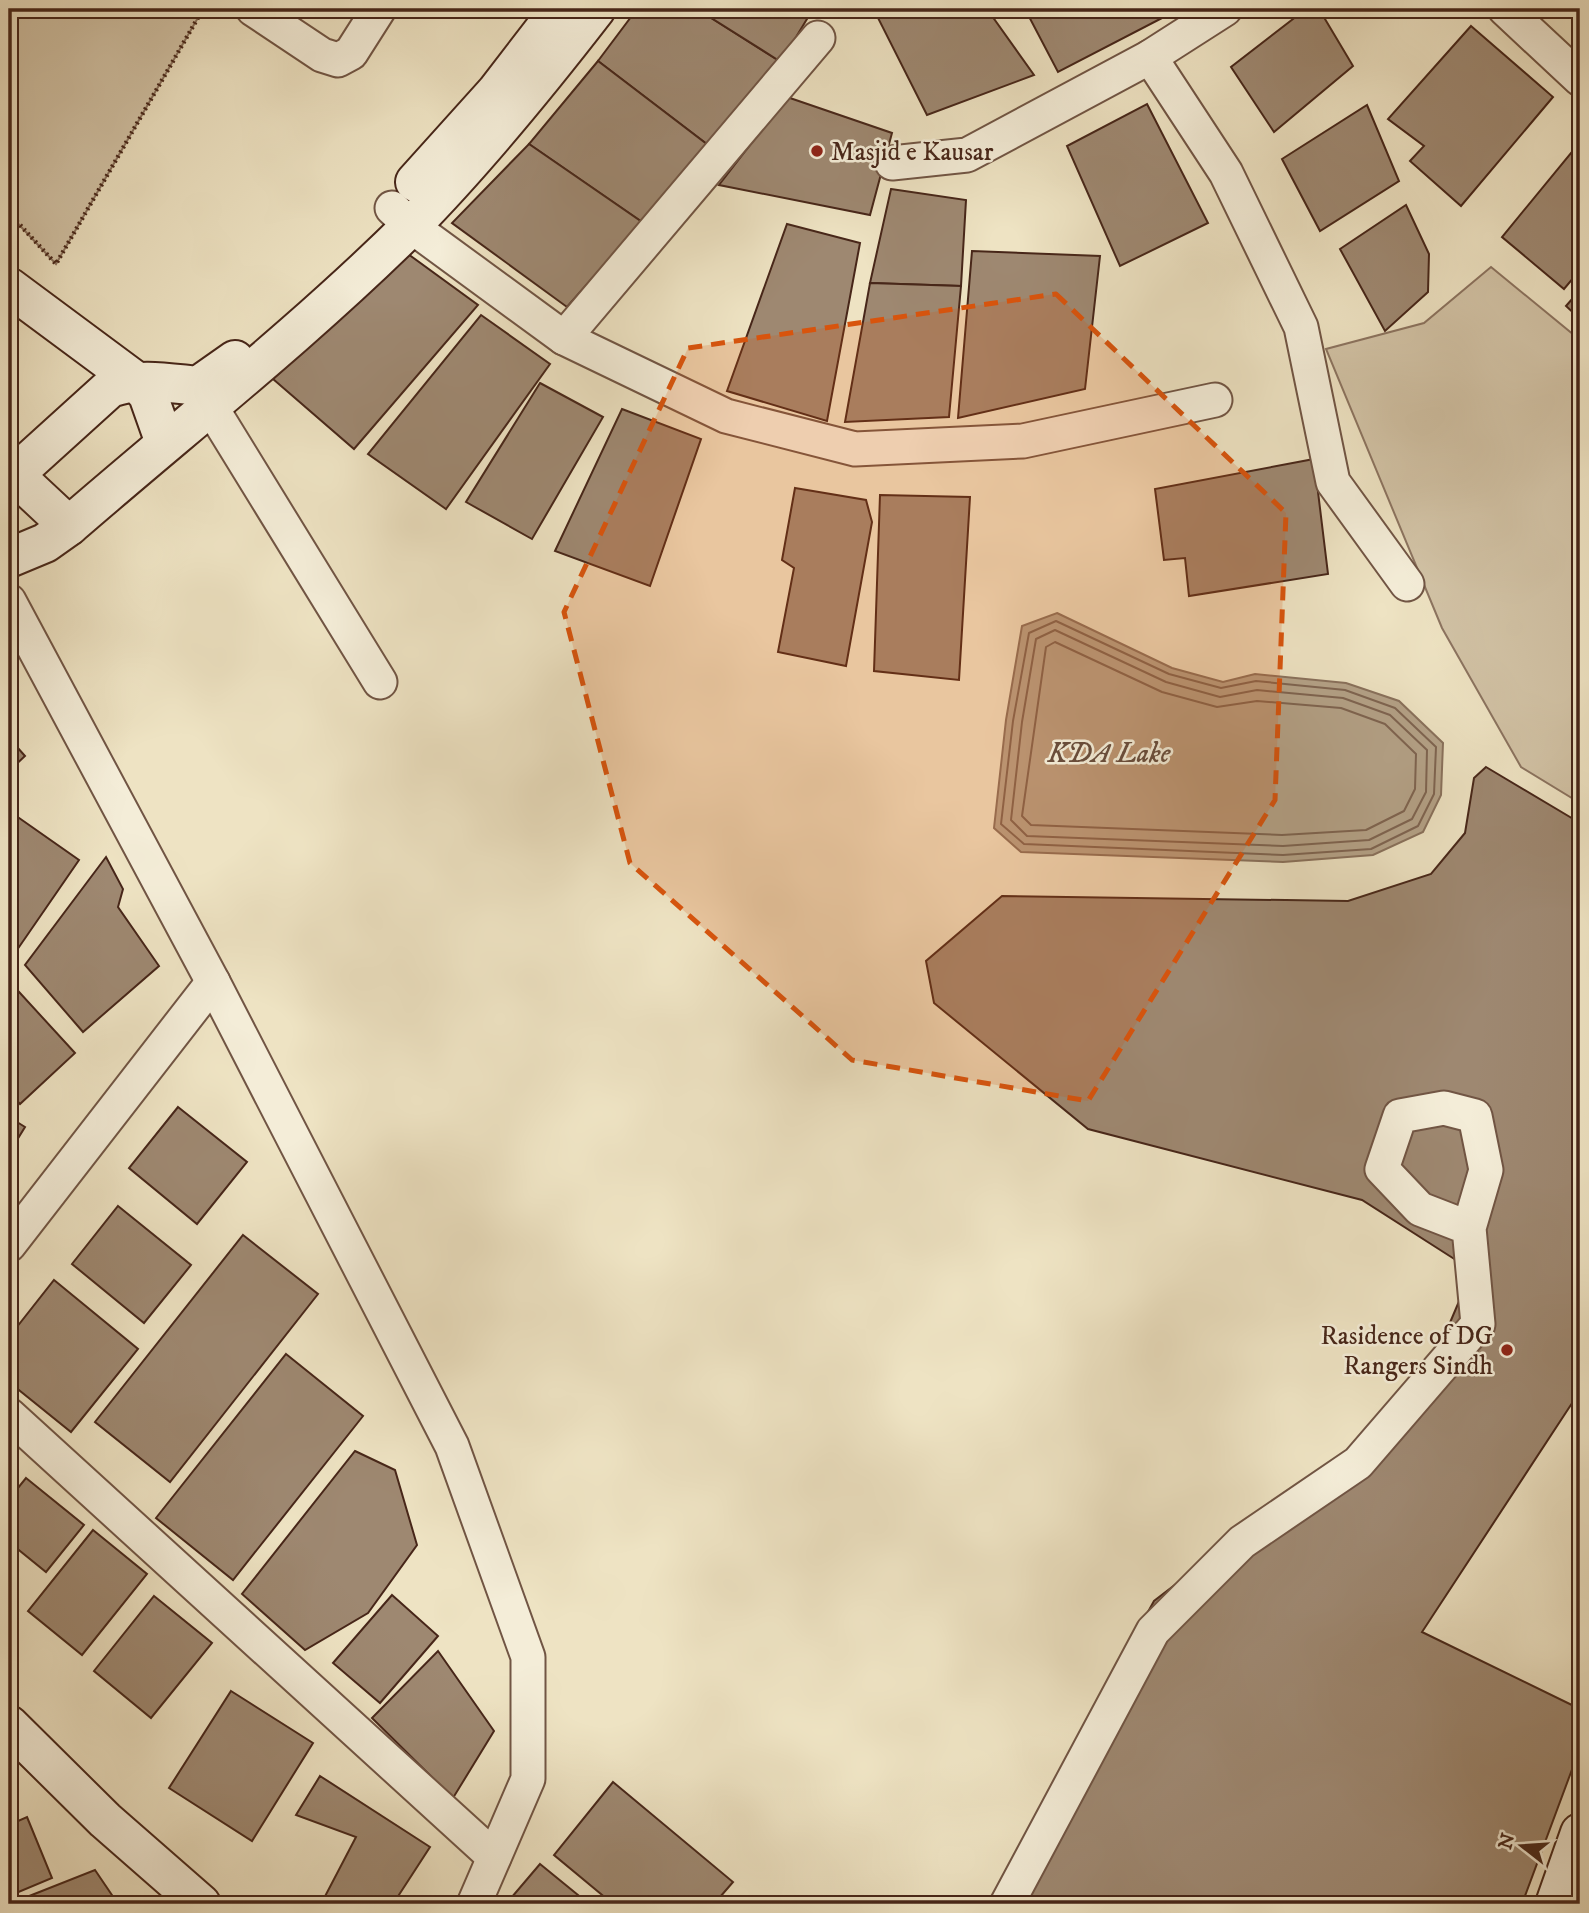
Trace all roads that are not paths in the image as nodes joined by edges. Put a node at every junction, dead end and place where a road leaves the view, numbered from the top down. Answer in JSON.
{"nodes":[{"id":1,"x":253,"y":9,"type":"edge"},
{"id":2,"x":379,"y":9,"type":"edge"},
{"id":3,"x":560,"y":9,"type":"edge"},
{"id":4,"x":596,"y":9,"type":"edge"},
{"id":5,"x":1225,"y":9,"type":"edge"},
{"id":6,"x":1505,"y":9,"type":"edge"},
{"id":7,"x":818,"y":37,"type":"dead end"},
{"id":8,"x":1150,"y":57,"type":"junction"},
{"id":9,"x":1580,"y":79,"type":"edge"},
{"id":10,"x":891,"y":163,"type":"dead end"},
{"id":11,"x":401,"y":217,"type":"junction"},
{"id":12,"x":9,"y":287,"type":"edge"},
{"id":13,"x":564,"y":338,"type":"junction"},
{"id":14,"x":137,"y":382,"type":"junction"},
{"id":15,"x":205,"y":396,"type":"junction"},
{"id":16,"x":1215,"y":400,"type":"dead end"},
{"id":17,"x":166,"y":443,"type":"junction"},
{"id":18,"x":11,"y":478,"type":"edge"},
{"id":19,"x":69,"y":526,"type":"junction"},
{"id":20,"x":9,"y":558,"type":"edge"},
{"id":21,"x":1407,"y":583,"type":"dead end"},
{"id":22,"x":9,"y":601,"type":"edge"},
{"id":23,"x":380,"y":682,"type":"dead end"},
{"id":24,"x":213,"y":982,"type":"junction"},
{"id":25,"x":1469,"y":1228,"type":"dead end"},
{"id":26,"x":9,"y":1245,"type":"edge"},
{"id":27,"x":9,"y":1415,"type":"edge"},
{"id":28,"x":9,"y":1725,"type":"edge"},
{"id":29,"x":1580,"y":1833,"type":"edge"},
{"id":30,"x":494,"y":1857,"type":"junction"},
{"id":31,"x":201,"y":1904,"type":"edge"},
{"id":32,"x":474,"y":1904,"type":"edge"},
{"id":33,"x":1007,"y":1904,"type":"edge"},
{"id":34,"x":1555,"y":1904,"type":"edge"}],
"edges":[{"from":1,"to":2,"type":"street"},
{"from":3,"to":11,"type":"street"},
{"from":4,"to":11,"type":"street"},
{"from":5,"to":8,"type":"street"},
{"from":6,"to":9,"type":"street"},
{"from":7,"to":13,"type":"street"},
{"from":8,"to":10,"type":"street"},
{"from":8,"to":21,"type":"street"},
{"from":11,"to":13,"type":"street"},
{"from":11,"to":15,"type":"street"},
{"from":12,"to":14,"type":"street"},
{"from":13,"to":16,"type":"street"},
{"from":14,"to":15,"type":"street"},
{"from":14,"to":17,"type":"street"},
{"from":14,"to":18,"type":"street"},
{"from":15,"to":17,"type":"street"},
{"from":15,"to":23,"type":"street"},
{"from":17,"to":19,"type":"street"},
{"from":18,"to":19,"type":"street"},
{"from":19,"to":20,"type":"street"},
{"from":22,"to":24,"type":"street"},
{"from":24,"to":26,"type":"street"},
{"from":24,"to":30,"type":"street"},
{"from":25,"to":33,"type":"street"},
{"from":27,"to":30,"type":"street"},
{"from":28,"to":31,"type":"street"},
{"from":29,"to":34,"type":"street"},
{"from":30,"to":32,"type":"street"}]}
